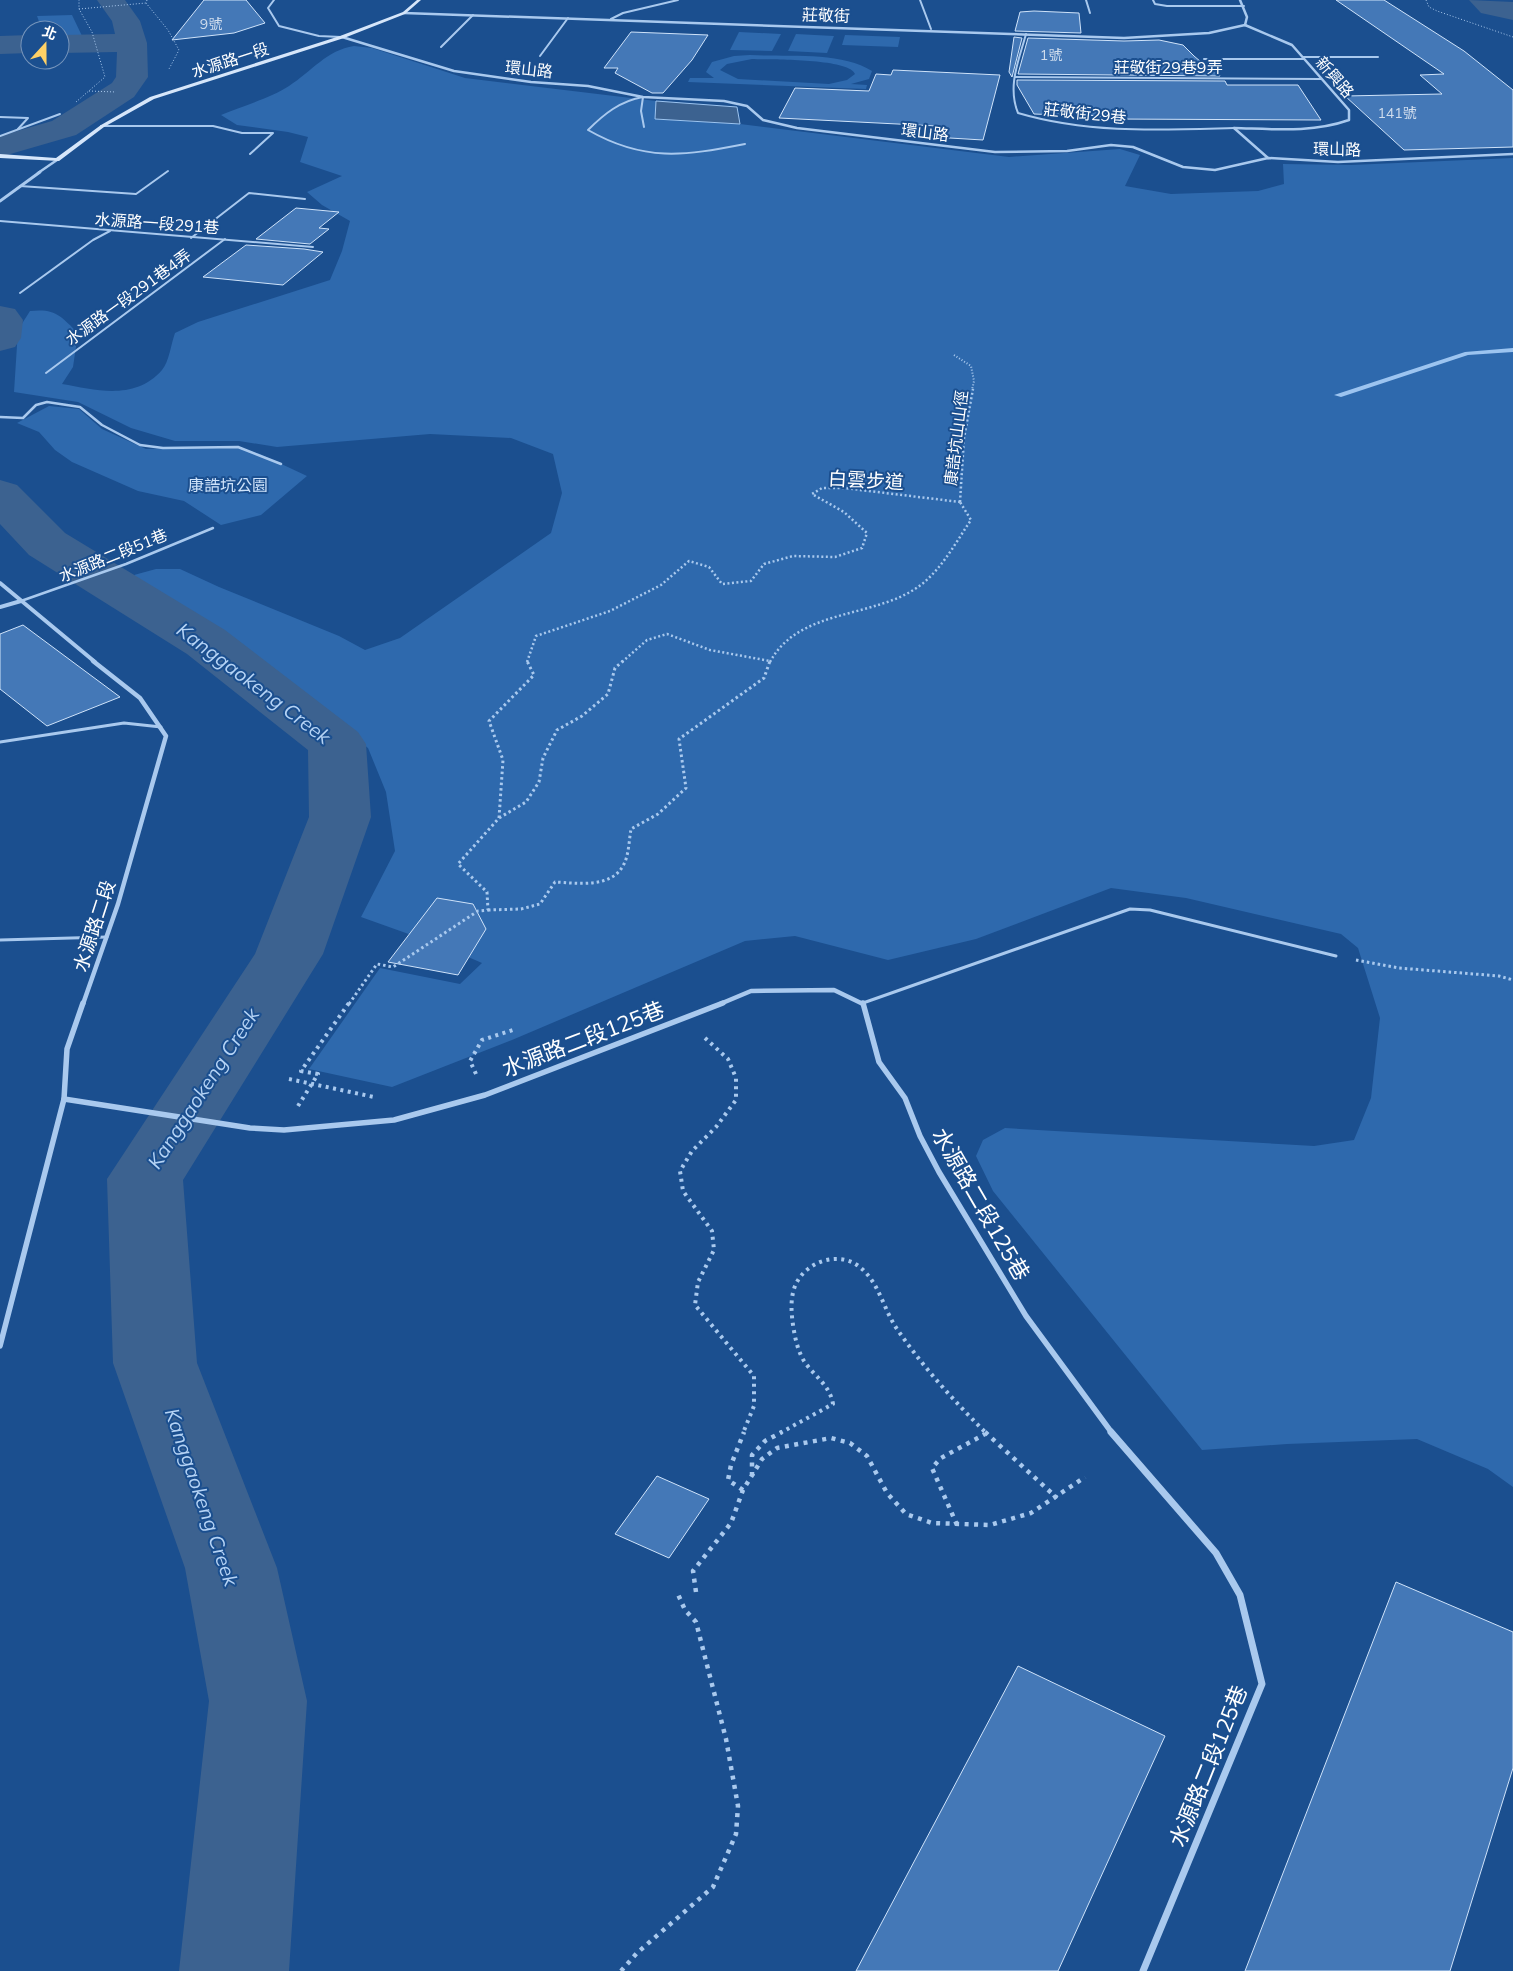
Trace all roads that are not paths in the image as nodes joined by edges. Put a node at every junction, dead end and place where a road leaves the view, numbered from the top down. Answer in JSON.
{"nodes":[{"id":1,"x":274,"y":0,"type":"edge"},
{"id":2,"x":419,"y":0,"type":"edge"},
{"id":3,"x":678,"y":0,"type":"edge"},
{"id":4,"x":920,"y":0,"type":"edge"},
{"id":5,"x":1086,"y":0,"type":"edge"},
{"id":6,"x":1153,"y":0,"type":"edge"},
{"id":7,"x":1240,"y":0,"type":"edge"},
{"id":8,"x":1244,"y":6,"type":"junction"},
{"id":9,"x":404,"y":13,"type":"junction"},
{"id":10,"x":1090,"y":13,"type":"dead end"},
{"id":11,"x":473,"y":15,"type":"junction"},
{"id":12,"x":568,"y":18,"type":"junction"},
{"id":13,"x":611,"y":20,"type":"junction"},
{"id":14,"x":1245,"y":25,"type":"junction"},
{"id":15,"x":931,"y":29,"type":"junction"},
{"id":16,"x":1026,"y":34,"type":"junction"},
{"id":17,"x":342,"y":37,"type":"junction"},
{"id":18,"x":442,"y":47,"type":"dead end"},
{"id":19,"x":540,"y":56,"type":"dead end"},
{"id":20,"x":1378,"y":57,"type":"dead end"},
{"id":21,"x":1304,"y":58,"type":"junction"},
{"id":22,"x":1204,"y":59,"type":"dead end"},
{"id":23,"x":1015,"y":77,"type":"junction"},
{"id":24,"x":1321,"y":79,"type":"junction"},
{"id":25,"x":643,"y":97,"type":"junction"},
{"id":26,"x":60,"y":114,"type":"road end"},
{"id":27,"x":0,"y":117,"type":"edge"},
{"id":28,"x":101,"y":126,"type":"junction"},
{"id":29,"x":644,"y":128,"type":"dead end"},
{"id":30,"x":1234,"y":128,"type":"junction"},
{"id":31,"x":17,"y":131,"type":"junction"},
{"id":32,"x":0,"y":136,"type":"edge"},
{"id":33,"x":745,"y":144,"type":"dead end"},
{"id":34,"x":250,"y":154,"type":"dead end"},
{"id":35,"x":1513,"y":154,"type":"edge"},
{"id":36,"x":0,"y":156,"type":"edge"},
{"id":37,"x":1268,"y":158,"type":"junction"},
{"id":38,"x":57,"y":160,"type":"junction"},
{"id":39,"x":168,"y":171,"type":"dead end"},
{"id":40,"x":20,"y":186,"type":"junction"},
{"id":41,"x":305,"y":199,"type":"dead end"},
{"id":42,"x":0,"y":201,"type":"edge"},
{"id":43,"x":0,"y":221,"type":"edge"},
{"id":44,"x":110,"y":231,"type":"junction"},
{"id":45,"x":191,"y":238,"type":"junction"},
{"id":46,"x":225,"y":239,"type":"junction"},
{"id":47,"x":313,"y":247,"type":"dead end"},
{"id":48,"x":20,"y":293,"type":"dead end"},
{"id":49,"x":46,"y":373,"type":"dead end"},
{"id":50,"x":0,"y":418,"type":"edge"},
{"id":51,"x":282,"y":464,"type":"dead end"},
{"id":52,"x":213,"y":528,"type":"dead end"},
{"id":53,"x":0,"y":583,"type":"edge"},
{"id":54,"x":21,"y":601,"type":"junction"},
{"id":55,"x":0,"y":606,"type":"edge"},
{"id":56,"x":161,"y":727,"type":"junction"},
{"id":57,"x":0,"y":742,"type":"edge"},
{"id":58,"x":107,"y":937,"type":"junction"},
{"id":59,"x":0,"y":940,"type":"edge"},
{"id":60,"x":1336,"y":956,"type":"road end"},
{"id":61,"x":863,"y":1003,"type":"junction"},
{"id":62,"x":64,"y":1099,"type":"junction"},
{"id":63,"x":0,"y":1346,"type":"edge"},
{"id":64,"x":1143,"y":1971,"type":"edge"}],
"edges":[{"from":1,"to":17,"type":"lane"},
{"from":2,"to":9,"type":"street","name":"水源路一段"},
{"from":3,"to":13,"type":"lane"},
{"from":4,"to":15,"type":"lane"},
{"from":5,"to":10,"type":"lane"},
{"from":6,"to":8,"type":"lane"},
{"from":7,"to":8,"type":"street"},
{"from":8,"to":14,"type":"street"},
{"from":9,"to":11,"type":"street","name":"莊敬街"},
{"from":9,"to":17,"type":"street","name":"水源路一段"},
{"from":11,"to":12,"type":"street","name":"莊敬街"},
{"from":11,"to":18,"type":"lane"},
{"from":12,"to":13,"type":"street","name":"莊敬街"},
{"from":12,"to":19,"type":"lane"},
{"from":13,"to":15,"type":"street","name":"莊敬街"},
{"from":14,"to":16,"type":"street","name":"莊敬街"},
{"from":14,"to":21,"type":"street","name":"新興路"},
{"from":15,"to":16,"type":"street","name":"莊敬街"},
{"from":16,"to":23,"type":"lane","name":"莊敬街29巷"},
{"from":17,"to":25,"type":"street","name":"環山路"},
{"from":17,"to":28,"type":"street","name":"水源路一段"},
{"from":20,"to":21,"type":"lane"},
{"from":21,"to":22,"type":"lane"},
{"from":21,"to":24,"type":"street","name":"新興路"},
{"from":23,"to":24,"type":"lane","name":"莊敬街29巷9弄"},
{"from":23,"to":30,"type":"lane","name":"莊敬街29巷"},
{"from":24,"to":30,"type":"street","name":"新興路"},
{"from":25,"to":29,"type":"lane"},
{"from":25,"to":33,"type":"lane"},
{"from":25,"to":37,"type":"street","name":"環山路"},
{"from":26,"to":31,"type":"lane"},
{"from":27,"to":31,"type":"lane"},
{"from":28,"to":34,"type":"lane"},
{"from":28,"to":38,"type":"street","name":"水源路一段"},
{"from":30,"to":37,"type":"street"},
{"from":31,"to":32,"type":"lane"},
{"from":35,"to":37,"type":"street","name":"環山路"},
{"from":36,"to":38,"type":"street"},
{"from":38,"to":40,"type":"street"},
{"from":39,"to":40,"type":"lane"},
{"from":40,"to":42,"type":"street"},
{"from":41,"to":45,"type":"lane"},
{"from":43,"to":44,"type":"lane","name":"水源路一段291巷"},
{"from":44,"to":45,"type":"lane","name":"水源路一段291巷"},
{"from":44,"to":48,"type":"lane"},
{"from":45,"to":46,"type":"lane","name":"水源路一段291巷"},
{"from":46,"to":47,"type":"lane","name":"水源路一段291巷"},
{"from":46,"to":49,"type":"lane","name":"水源路一段291巷4弄"},
{"from":50,"to":51,"type":"lane"},
{"from":52,"to":54,"type":"lane","name":"水源路二段51巷"},
{"from":53,"to":54,"type":"street"},
{"from":54,"to":55,"type":"street"},
{"from":54,"to":56,"type":"street"},
{"from":56,"to":57,"type":"lane"},
{"from":56,"to":58,"type":"street","name":"水源路二段"},
{"from":58,"to":59,"type":"lane"},
{"from":58,"to":62,"type":"street","name":"水源路二段"},
{"from":60,"to":61,"type":"lane"},
{"from":61,"to":62,"type":"street","name":"水源路二段125巷"},
{"from":61,"to":64,"type":"street","name":"水源路二段125巷"},
{"from":62,"to":63,"type":"street","name":"水源路二段"}]}
